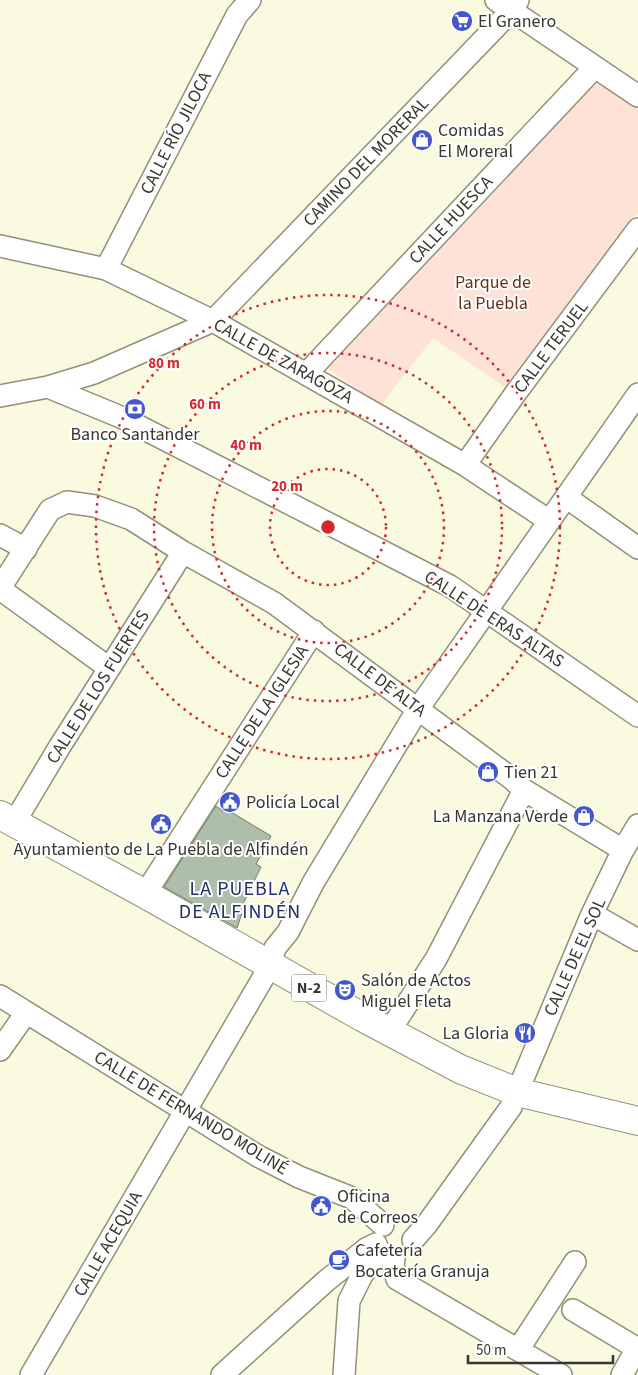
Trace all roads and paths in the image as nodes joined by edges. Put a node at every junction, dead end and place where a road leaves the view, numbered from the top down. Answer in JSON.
{"nodes":[{"id":1,"x":250,"y":0,"type":"edge"},
{"id":2,"x":508,"y":3,"type":"edge"},
{"id":3,"x":595,"y":67,"type":"junction"},
{"id":4,"x":638,"y":96,"type":"edge"},
{"id":5,"x":638,"y":229,"type":"edge"},
{"id":6,"x":0,"y":246,"type":"edge"},
{"id":7,"x":106,"y":269,"type":"junction"},
{"id":8,"x":213,"y":321,"type":"junction"},
{"id":9,"x":94,"y":373,"type":"junction"},
{"id":10,"x":307,"y":373,"type":"junction"},
{"id":11,"x":48,"y":388,"type":"junction"},
{"id":12,"x":638,"y":394,"type":"edge"},
{"id":13,"x":0,"y":396,"type":"edge"},
{"id":14,"x":101,"y":410,"type":"junction"},
{"id":15,"x":465,"y":465,"type":"junction"},
{"id":16,"x":566,"y":497,"type":"junction"},
{"id":17,"x":548,"y":520,"type":"junction"},
{"id":18,"x":0,"y":535,"type":"edge"},
{"id":19,"x":638,"y":548,"type":"edge"},
{"id":20,"x":26,"y":550,"type":"junction"},
{"id":21,"x":183,"y":552,"type":"junction"},
{"id":22,"x":0,"y":588,"type":"edge"},
{"id":23,"x":487,"y":610,"type":"junction"},
{"id":24,"x":314,"y":631,"type":"junction"},
{"id":25,"x":109,"y":668,"type":"junction"},
{"id":26,"x":418,"y":709,"type":"junction"},
{"id":27,"x":638,"y":716,"type":"edge"},
{"id":28,"x":524,"y":790,"type":"junction"},
{"id":29,"x":7,"y":819,"type":"edge"},
{"id":30,"x":638,"y":826,"type":"edge"},
{"id":31,"x":623,"y":850,"type":"junction"},
{"id":32,"x":145,"y":894,"type":"junction"},
{"id":33,"x":592,"y":914,"type":"junction"},
{"id":34,"x":638,"y":940,"type":"edge"},
{"id":35,"x":270,"y":966,"type":"junction"},
{"id":36,"x":0,"y":996,"type":"edge"},
{"id":37,"x":26,"y":1013,"type":"junction"},
{"id":38,"x":390,"y":1032,"type":"junction"},
{"id":39,"x":0,"y":1050,"type":"edge"},
{"id":40,"x":517,"y":1092,"type":"junction"},
{"id":41,"x":184,"y":1111,"type":"junction"},
{"id":42,"x":638,"y":1121,"type":"edge"},
{"id":43,"x":413,"y":1240,"type":"junction"},
{"id":44,"x":383,"y":1244,"type":"junction"},
{"id":45,"x":575,"y":1262,"type":"dead end"},
{"id":46,"x":326,"y":1281,"type":"junction"},
{"id":47,"x":349,"y":1301,"type":"junction"},
{"id":48,"x":573,"y":1310,"type":"dead end"},
{"id":49,"x":638,"y":1348,"type":"edge"},
{"id":50,"x":518,"y":1350,"type":"junction"},
{"id":51,"x":31,"y":1375,"type":"edge"},
{"id":52,"x":222,"y":1375,"type":"edge"},
{"id":53,"x":344,"y":1375,"type":"edge"},
{"id":54,"x":561,"y":1375,"type":"edge"},
{"id":55,"x":622,"y":1375,"type":"edge"}],
"edges":[{"from":1,"to":7,"type":"street","name":"CALLE RÍO JILOCA"},
{"from":2,"to":3,"type":"street"},
{"from":2,"to":8,"type":"street","name":"CAMINO DEL MORERAL"},
{"from":3,"to":4,"type":"street"},
{"from":3,"to":10,"type":"street","name":"CALLE HUESCA"},
{"from":5,"to":15,"type":"street","name":"CALLE TERUEL"},
{"from":6,"to":7,"type":"street","name":"CALLE DE ZARAGOZA"},
{"from":7,"to":8,"type":"street","name":"CALLE DE ZARAGOZA"},
{"from":8,"to":9,"type":"street"},
{"from":8,"to":10,"type":"street","name":"CALLE DE ZARAGOZA"},
{"from":9,"to":11,"type":"street"},
{"from":9,"to":14,"type":"street"},
{"from":10,"to":15,"type":"street","name":"CALLE DE ZARAGOZA"},
{"from":11,"to":13,"type":"street"},
{"from":11,"to":14,"type":"street","name":"CALLE DE ERAS ALTAS"},
{"from":12,"to":16,"type":"street","name":"CALLE ACEQUIA"},
{"from":14,"to":23,"type":"street","name":"CALLE DE ERAS ALTAS"},
{"from":15,"to":17,"type":"street","name":"CALLE DE ZARAGOZA"},
{"from":16,"to":17,"type":"street","name":"CALLE ACEQUIA"},
{"from":16,"to":19,"type":"street"},
{"from":17,"to":23,"type":"street","name":"CALLE ACEQUIA"},
{"from":18,"to":20,"type":"street"},
{"from":20,"to":21,"type":"street","name":"CALLE DE ALTA"},
{"from":20,"to":22,"type":"street","name":"CALLE DE ALTA"},
{"from":21,"to":24,"type":"street","name":"CALLE DE ALTA"},
{"from":21,"to":25,"type":"street","name":"CALLE DE LOS FUERTES"},
{"from":22,"to":25,"type":"street"},
{"from":23,"to":26,"type":"street","name":"CALLE ACEQUIA"},
{"from":23,"to":27,"type":"street","name":"CALLE DE ERAS ALTAS"},
{"from":24,"to":26,"type":"street","name":"CALLE DE ALTA"},
{"from":24,"to":32,"type":"street","name":"CALLE DE LA IGLESIA"},
{"from":25,"to":29,"type":"street","name":"CALLE DE LOS FUERTES"},
{"from":26,"to":28,"type":"street","name":"CALLE DE ALTA"},
{"from":26,"to":35,"type":"street","name":"CALLE ACEQUIA"},
{"from":28,"to":31,"type":"street","name":"CALLE DE ALTA"},
{"from":28,"to":38,"type":"street"},
{"from":29,"to":32,"type":"highway","number":"N-2"},
{"from":30,"to":31,"type":"street","name":"CALLE DE EL SOL"},
{"from":31,"to":33,"type":"street","name":"CALLE DE EL SOL"},
{"from":32,"to":35,"type":"highway","number":"N-2"},
{"from":33,"to":34,"type":"street"},
{"from":33,"to":40,"type":"street","name":"CALLE DE EL SOL"},
{"from":35,"to":38,"type":"highway","number":"N-2"},
{"from":35,"to":41,"type":"street","name":"CALLE ACEQUIA"},
{"from":36,"to":37,"type":"street","name":"CALLE DE FERNANDO MOLINÉ"},
{"from":37,"to":39,"type":"street"},
{"from":37,"to":41,"type":"street","name":"CALLE DE FERNANDO MOLINÉ"},
{"from":38,"to":40,"type":"highway","number":"N-2"},
{"from":40,"to":42,"type":"highway","number":"N-2"},
{"from":40,"to":43,"type":"street","name":"CALLE DE EL SOL"},
{"from":41,"to":44,"type":"street","name":"CALLE DE FERNANDO MOLINÉ"},
{"from":41,"to":51,"type":"street","name":"CALLE ACEQUIA"},
{"from":43,"to":44,"type":"street","name":"CALLE DE EL SOL"},
{"from":43,"to":44,"type":"street"},
{"from":44,"to":46,"type":"street"},
{"from":44,"to":47,"type":"street"},
{"from":44,"to":50,"type":"street"},
{"from":45,"to":50,"type":"street"},
{"from":46,"to":47,"type":"street"},
{"from":46,"to":52,"type":"street"},
{"from":47,"to":53,"type":"street"},
{"from":48,"to":49,"type":"street"},
{"from":49,"to":55,"type":"street"},
{"from":50,"to":54,"type":"street"}]}
